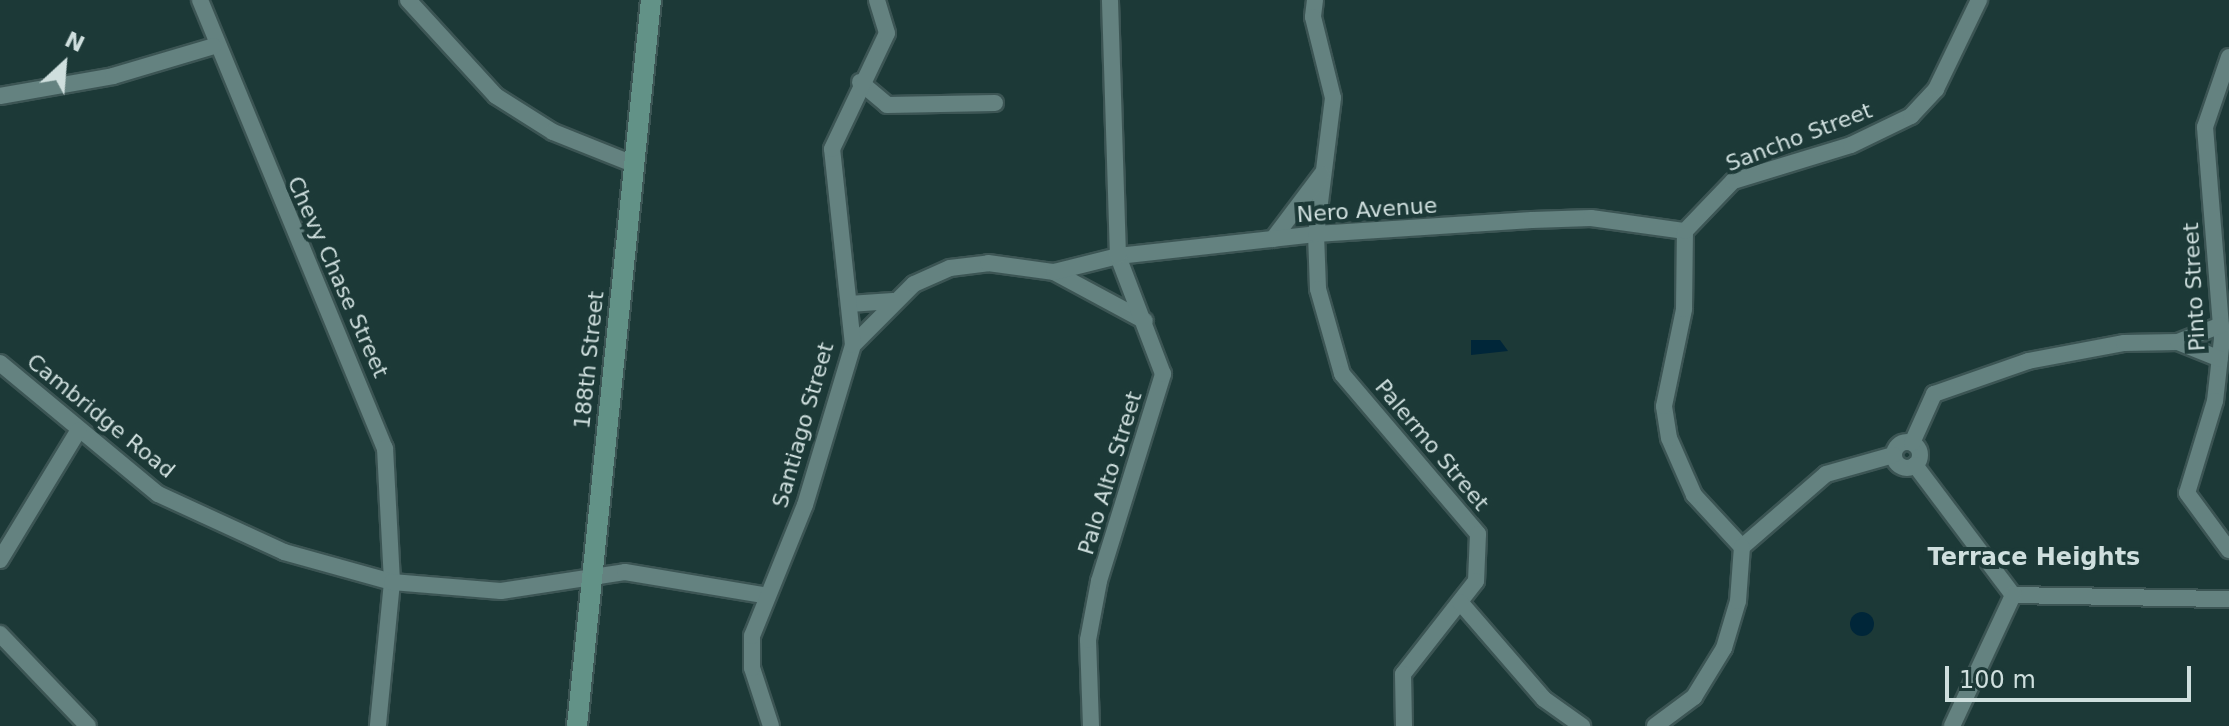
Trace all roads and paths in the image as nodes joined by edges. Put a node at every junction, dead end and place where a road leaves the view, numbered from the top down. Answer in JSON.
{"nodes":[{"id":1,"x":200,"y":0,"type":"edge"},
{"id":2,"x":408,"y":0,"type":"edge"},
{"id":3,"x":651,"y":0,"type":"edge"},
{"id":4,"x":877,"y":0,"type":"edge"},
{"id":5,"x":1110,"y":0,"type":"edge"},
{"id":6,"x":1315,"y":0,"type":"edge"},
{"id":7,"x":1979,"y":0,"type":"edge"},
{"id":8,"x":214,"y":46,"type":"junction"},
{"id":9,"x":2229,"y":57,"type":"edge"},
{"id":10,"x":860,"y":82,"type":"junction"},
{"id":11,"x":0,"y":96,"type":"edge"},
{"id":12,"x":995,"y":103,"type":"dead end"},
{"id":13,"x":633,"y":164,"type":"junction"},
{"id":14,"x":1323,"y":173,"type":"junction"},
{"id":15,"x":1685,"y":231,"type":"junction"},
{"id":16,"x":1316,"y":234,"type":"junction"},
{"id":17,"x":1273,"y":239,"type":"junction"},
{"id":18,"x":1118,"y":256,"type":"junction"},
{"id":19,"x":1054,"y":272,"type":"junction"},
{"id":20,"x":893,"y":301,"type":"junction"},
{"id":21,"x":849,"y":304,"type":"junction"},
{"id":22,"x":1145,"y":321,"type":"junction"},
{"id":23,"x":2221,"y":325,"type":"junction"},
{"id":24,"x":2178,"y":342,"type":"junction"},
{"id":25,"x":853,"y":345,"type":"junction"},
{"id":26,"x":2220,"y":359,"type":"junction"},
{"id":27,"x":0,"y":363,"type":"edge"},
{"id":28,"x":78,"y":431,"type":"junction"},
{"id":29,"x":1912,"y":443,"type":"junction"},
{"id":30,"x":1893,"y":455,"type":"junction"},
{"id":31,"x":1915,"y":465,"type":"junction"},
{"id":32,"x":1742,"y":547,"type":"junction"},
{"id":33,"x":2229,"y":550,"type":"edge"},
{"id":34,"x":0,"y":560,"type":"edge"},
{"id":35,"x":591,"y":580,"type":"junction"},
{"id":36,"x":392,"y":582,"type":"junction"},
{"id":37,"x":762,"y":595,"type":"junction"},
{"id":38,"x":2013,"y":595,"type":"junction"},
{"id":39,"x":2229,"y":599,"type":"edge"},
{"id":40,"x":1460,"y":602,"type":"junction"},
{"id":41,"x":0,"y":634,"type":"edge"},
{"id":42,"x":88,"y":726,"type":"edge"},
{"id":43,"x":378,"y":726,"type":"edge"},
{"id":44,"x":577,"y":726,"type":"edge"},
{"id":45,"x":771,"y":726,"type":"edge"},
{"id":46,"x":1091,"y":726,"type":"edge"},
{"id":47,"x":1404,"y":726,"type":"edge"},
{"id":48,"x":1582,"y":726,"type":"edge"},
{"id":49,"x":1655,"y":726,"type":"edge"},
{"id":50,"x":1952,"y":726,"type":"edge"}],
"edges":[{"from":1,"to":8,"type":"street","name":"Chevy Chase Street"},
{"from":2,"to":13,"type":"street"},
{"from":3,"to":13,"type":"street","name":"188th Street"},
{"from":4,"to":10,"type":"street","name":"Santiago Street"},
{"from":5,"to":18,"type":"street","name":"Palo Alto Street"},
{"from":6,"to":14,"type":"street","name":"Palermo Street"},
{"from":7,"to":15,"type":"street","name":"Sancho Street"},
{"from":8,"to":11,"type":"street"},
{"from":8,"to":36,"type":"street","name":"Chevy Chase Street"},
{"from":9,"to":23,"type":"street","name":"Pinto Street"},
{"from":10,"to":12,"type":"street"},
{"from":10,"to":21,"type":"street","name":"Santiago Street"},
{"from":13,"to":35,"type":"street","name":"188th Street"},
{"from":14,"to":16,"type":"street","name":"Palermo Street"},
{"from":14,"to":17,"type":"street","name":"Palermo Street"},
{"from":15,"to":16,"type":"street","name":"Nero Avenue"},
{"from":15,"to":32,"type":"street"},
{"from":16,"to":17,"type":"street","name":"Nero Avenue"},
{"from":16,"to":40,"type":"street","name":"Palermo Street"},
{"from":17,"to":18,"type":"street","name":"Nero Avenue"},
{"from":18,"to":19,"type":"street","name":"Nero Avenue"},
{"from":18,"to":22,"type":"street","name":"Palo Alto Street"},
{"from":19,"to":20,"type":"street","name":"Nero Avenue"},
{"from":19,"to":22,"type":"street","name":"Nero Avenue"},
{"from":20,"to":21,"type":"street","name":"Nero Avenue"},
{"from":20,"to":25,"type":"street","name":"Nero Avenue"},
{"from":21,"to":25,"type":"street","name":"Santiago Street"},
{"from":22,"to":46,"type":"street","name":"Palo Alto Street"},
{"from":23,"to":24,"type":"street"},
{"from":23,"to":26,"type":"street","name":"Pinto Street"},
{"from":24,"to":26,"type":"street"},
{"from":24,"to":29,"type":"street"},
{"from":25,"to":37,"type":"street","name":"Santiago Street"},
{"from":26,"to":33,"type":"street","name":"Pinto Street"},
{"from":27,"to":28,"type":"street","name":"Cambridge Road"},
{"from":28,"to":34,"type":"street"},
{"from":28,"to":36,"type":"street","name":"Cambridge Road"},
{"from":29,"to":30,"type":"street"},
{"from":29,"to":31,"type":"street"},
{"from":30,"to":31,"type":"street"},
{"from":30,"to":32,"type":"street"},
{"from":31,"to":38,"type":"street"},
{"from":32,"to":49,"type":"street"},
{"from":35,"to":36,"type":"street","name":"Cambridge Road"},
{"from":35,"to":37,"type":"street","name":"Cambridge Road"},
{"from":35,"to":44,"type":"street","name":"188th Street"},
{"from":36,"to":43,"type":"street","name":"Chevy Chase Street"},
{"from":37,"to":45,"type":"street","name":"Santiago Street"},
{"from":38,"to":39,"type":"street"},
{"from":38,"to":50,"type":"street"},
{"from":40,"to":47,"type":"street","name":"Palermo Street"},
{"from":40,"to":48,"type":"street"},
{"from":41,"to":42,"type":"street"}]}
